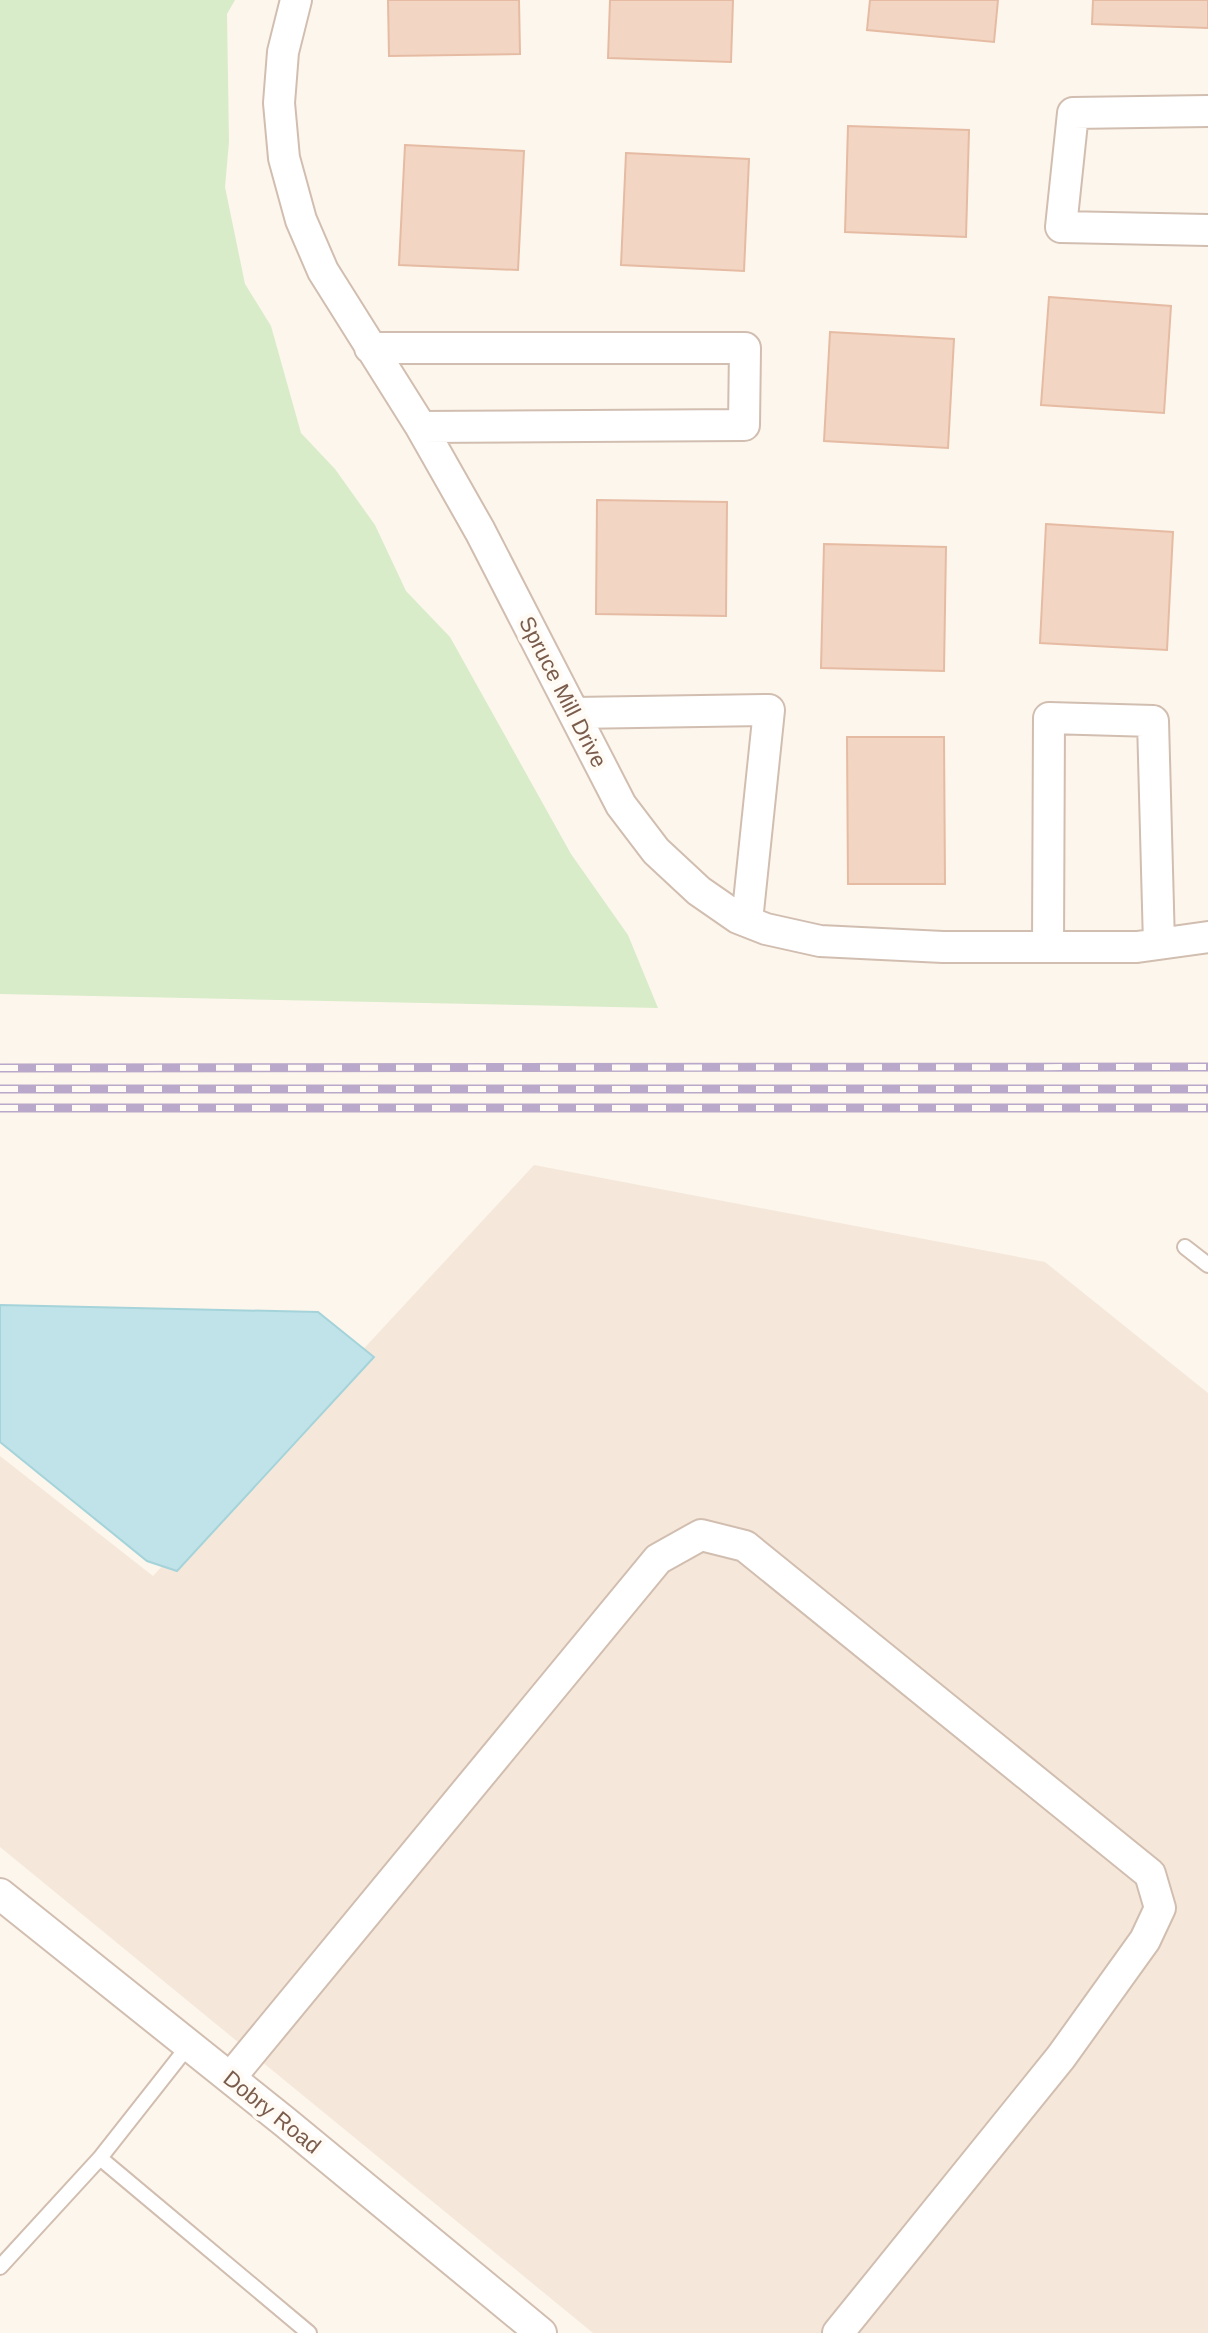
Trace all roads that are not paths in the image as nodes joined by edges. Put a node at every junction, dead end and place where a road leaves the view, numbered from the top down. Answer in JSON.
{"nodes":[{"id":1,"x":296,"y":0,"type":"edge"},
{"id":2,"x":1208,"y":111,"type":"edge"},
{"id":3,"x":1208,"y":230,"type":"edge"},
{"id":4,"x":370,"y":348,"type":"junction"},
{"id":5,"x":421,"y":427,"type":"junction"},
{"id":6,"x":574,"y":713,"type":"junction"},
{"id":7,"x":747,"y":921,"type":"junction"},
{"id":8,"x":1208,"y":937,"type":"edge"},
{"id":9,"x":1159,"y":944,"type":"junction"},
{"id":10,"x":1048,"y":947,"type":"junction"},
{"id":11,"x":1185,"y":1247,"type":"dead end"},
{"id":12,"x":1208,"y":1265,"type":"edge"},
{"id":13,"x":0,"y":1894,"type":"edge"},
{"id":14,"x":189,"y":2045,"type":"junction"},
{"id":15,"x":230,"y":2078,"type":"junction"},
{"id":16,"x":100,"y":2158,"type":"junction"},
{"id":17,"x":0,"y":2267,"type":"edge"},
{"id":18,"x":309,"y":2333,"type":"edge"},
{"id":19,"x":541,"y":2333,"type":"edge"},
{"id":20,"x":838,"y":2333,"type":"edge"}],
"edges":[{"from":1,"to":4,"type":"street","name":"Spruce Mill Drive"},
{"from":2,"to":3,"type":"street"},
{"from":4,"to":5,"type":"street","name":"Spruce Mill Drive"},
{"from":4,"to":5,"type":"street"},
{"from":5,"to":6,"type":"street","name":"Spruce Mill Drive"},
{"from":6,"to":7,"type":"street","name":"Spruce Mill Drive"},
{"from":6,"to":7,"type":"street"},
{"from":7,"to":10,"type":"street","name":"Spruce Mill Drive"},
{"from":8,"to":9,"type":"street","name":"Spruce Mill Drive"},
{"from":9,"to":10,"type":"street","name":"Spruce Mill Drive"},
{"from":9,"to":10,"type":"street"},
{"from":11,"to":12,"type":"lane"},
{"from":13,"to":14,"type":"street","name":"Dobry Road"},
{"from":14,"to":15,"type":"street","name":"Dobry Road"},
{"from":14,"to":16,"type":"lane"},
{"from":15,"to":19,"type":"street","name":"Dobry Road"},
{"from":15,"to":20,"type":"street"},
{"from":16,"to":17,"type":"lane"},
{"from":16,"to":18,"type":"lane"}]}
